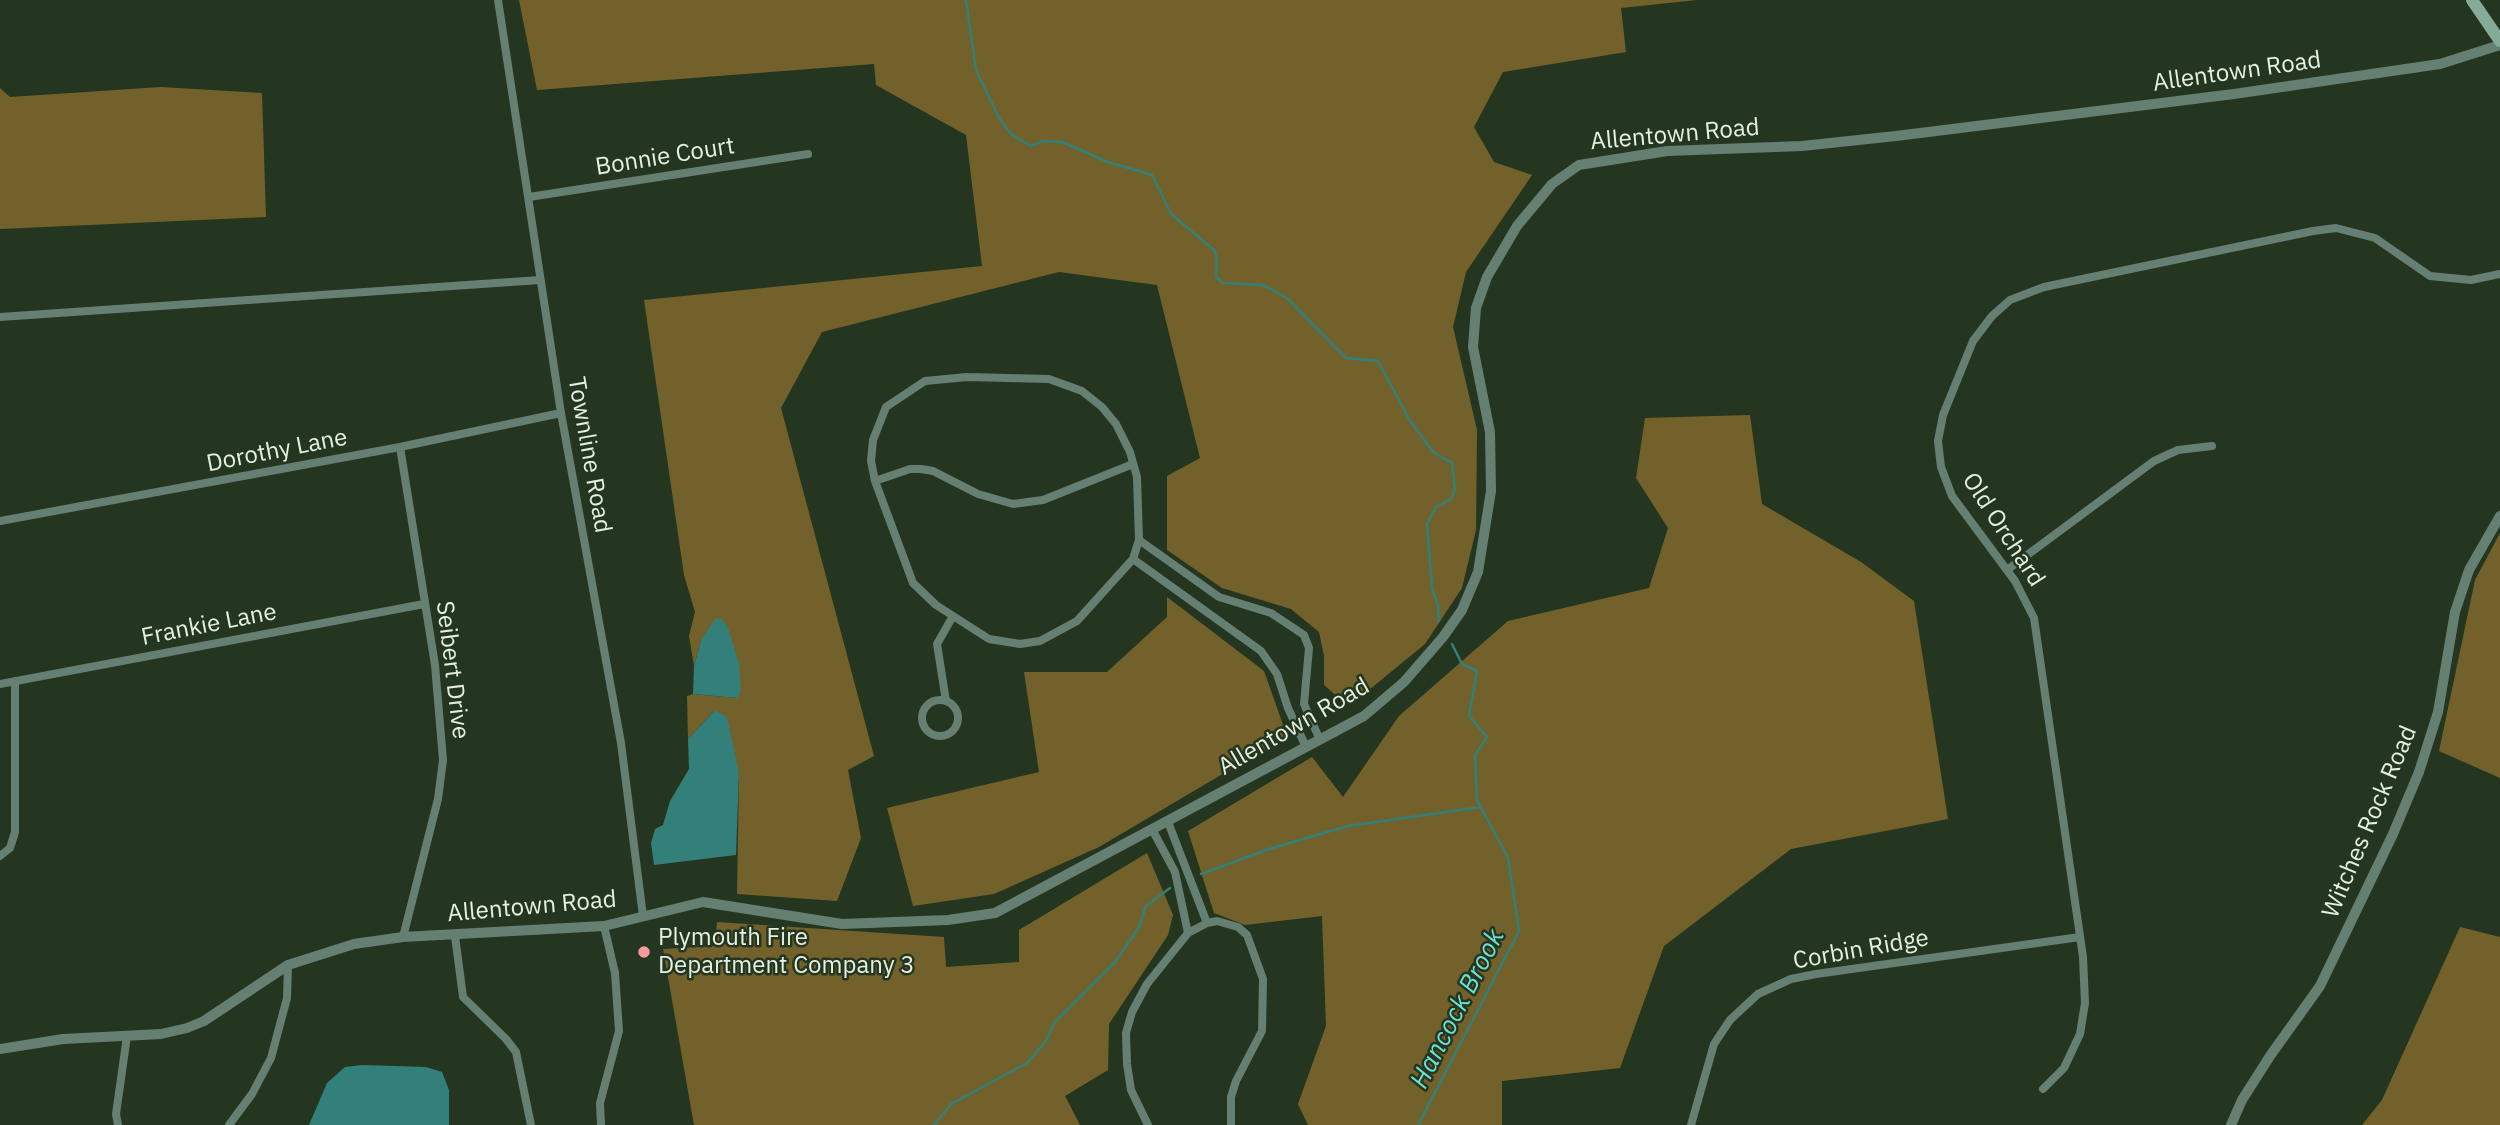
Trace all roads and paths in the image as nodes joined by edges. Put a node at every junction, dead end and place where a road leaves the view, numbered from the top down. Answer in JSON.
{"nodes":[{"id":1,"x":498,"y":0,"type":"edge"},
{"id":2,"x":2472,"y":0,"type":"edge"},
{"id":3,"x":2500,"y":43,"type":"edge"},
{"id":4,"x":808,"y":154,"type":"dead end"},
{"id":5,"x":529,"y":197,"type":"junction"},
{"id":6,"x":2500,"y":274,"type":"edge"},
{"id":7,"x":540,"y":280,"type":"junction"},
{"id":8,"x":0,"y":317,"type":"edge"},
{"id":9,"x":561,"y":414,"type":"junction"},
{"id":10,"x":2213,"y":446,"type":"dead end"},
{"id":11,"x":400,"y":447,"type":"junction"},
{"id":12,"x":1133,"y":464,"type":"junction"},
{"id":13,"x":875,"y":481,"type":"junction"},
{"id":14,"x":2500,"y":516,"type":"edge"},
{"id":15,"x":0,"y":521,"type":"edge"},
{"id":16,"x":1139,"y":540,"type":"junction"},
{"id":17,"x":1133,"y":559,"type":"junction"},
{"id":18,"x":2007,"y":570,"type":"junction"},
{"id":19,"x":424,"y":604,"type":"junction"},
{"id":20,"x":953,"y":616,"type":"junction"},
{"id":21,"x":15,"y":681,"type":"junction"},
{"id":22,"x":0,"y":684,"type":"edge"},
{"id":23,"x":946,"y":701,"type":"junction"},
{"id":24,"x":1321,"y":740,"type":"junction"},
{"id":25,"x":1307,"y":747,"type":"junction"},
{"id":26,"x":1168,"y":821,"type":"junction"},
{"id":27,"x":1153,"y":831,"type":"junction"},
{"id":28,"x":0,"y":856,"type":"edge"},
{"id":29,"x":643,"y":916,"type":"junction"},
{"id":30,"x":1207,"y":923,"type":"junction"},
{"id":31,"x":604,"y":926,"type":"junction"},
{"id":32,"x":1188,"y":933,"type":"junction"},
{"id":33,"x":455,"y":936,"type":"junction"},
{"id":34,"x":403,"y":937,"type":"junction"},
{"id":35,"x":2080,"y":937,"type":"junction"},
{"id":36,"x":288,"y":965,"type":"junction"},
{"id":37,"x":127,"y":1036,"type":"junction"},
{"id":38,"x":0,"y":1049,"type":"edge"},
{"id":39,"x":2043,"y":1089,"type":"dead end"},
{"id":40,"x":118,"y":1125,"type":"edge"},
{"id":41,"x":229,"y":1125,"type":"edge"},
{"id":42,"x":531,"y":1125,"type":"edge"},
{"id":43,"x":601,"y":1125,"type":"edge"},
{"id":44,"x":1148,"y":1125,"type":"edge"},
{"id":45,"x":1231,"y":1125,"type":"edge"},
{"id":46,"x":1691,"y":1125,"type":"edge"},
{"id":47,"x":2231,"y":1125,"type":"edge"}],
"edges":[{"from":1,"to":5,"type":"street","name":"Townline Road"},
{"from":2,"to":3,"type":"main road"},
{"from":3,"to":24,"type":"street","name":"Allentown Road"},
{"from":4,"to":5,"type":"street","name":"Bonnie Court"},
{"from":5,"to":7,"type":"street","name":"Townline Road"},
{"from":6,"to":18,"type":"street","name":"Old Orchard"},
{"from":7,"to":8,"type":"street"},
{"from":7,"to":9,"type":"street","name":"Townline Road"},
{"from":9,"to":11,"type":"street","name":"Dorothy Lane"},
{"from":9,"to":29,"type":"street","name":"Townline Road"},
{"from":10,"to":18,"type":"street"},
{"from":11,"to":15,"type":"street","name":"Dorothy Lane"},
{"from":11,"to":19,"type":"street","name":"Seibert Drive"},
{"from":12,"to":13,"type":"street"},
{"from":12,"to":13,"type":"street"},
{"from":12,"to":16,"type":"street"},
{"from":13,"to":20,"type":"street"},
{"from":14,"to":47,"type":"street","name":"Witches Rock Road"},
{"from":16,"to":17,"type":"street"},
{"from":16,"to":24,"type":"street"},
{"from":17,"to":20,"type":"street"},
{"from":17,"to":25,"type":"street"},
{"from":18,"to":35,"type":"street","name":"Old Orchard"},
{"from":19,"to":21,"type":"street","name":"Frankie Lane"},
{"from":19,"to":34,"type":"street","name":"Seibert Drive"},
{"from":20,"to":23,"type":"street"},
{"from":21,"to":22,"type":"street","name":"Frankie Lane"},
{"from":21,"to":28,"type":"street"},
{"from":23,"to":23,"type":"street"},
{"from":24,"to":25,"type":"street","name":"Allentown Road"},
{"from":25,"to":26,"type":"street","name":"Allentown Road"},
{"from":26,"to":27,"type":"street","name":"Allentown Road"},
{"from":26,"to":30,"type":"street"},
{"from":27,"to":29,"type":"street","name":"Allentown Road"},
{"from":27,"to":32,"type":"street"},
{"from":29,"to":31,"type":"street","name":"Allentown Road"},
{"from":30,"to":32,"type":"street"},
{"from":30,"to":45,"type":"street"},
{"from":31,"to":33,"type":"street","name":"Allentown Road"},
{"from":31,"to":43,"type":"street"},
{"from":32,"to":44,"type":"street"},
{"from":33,"to":34,"type":"street","name":"Allentown Road"},
{"from":33,"to":42,"type":"street"},
{"from":34,"to":36,"type":"street","name":"Allentown Road"},
{"from":35,"to":39,"type":"street","name":"Old Orchard"},
{"from":35,"to":46,"type":"street","name":"Corbin Ridge"},
{"from":36,"to":37,"type":"street","name":"Allentown Road"},
{"from":36,"to":41,"type":"street"},
{"from":37,"to":38,"type":"street","name":"Allentown Road"},
{"from":37,"to":40,"type":"street"}]}
